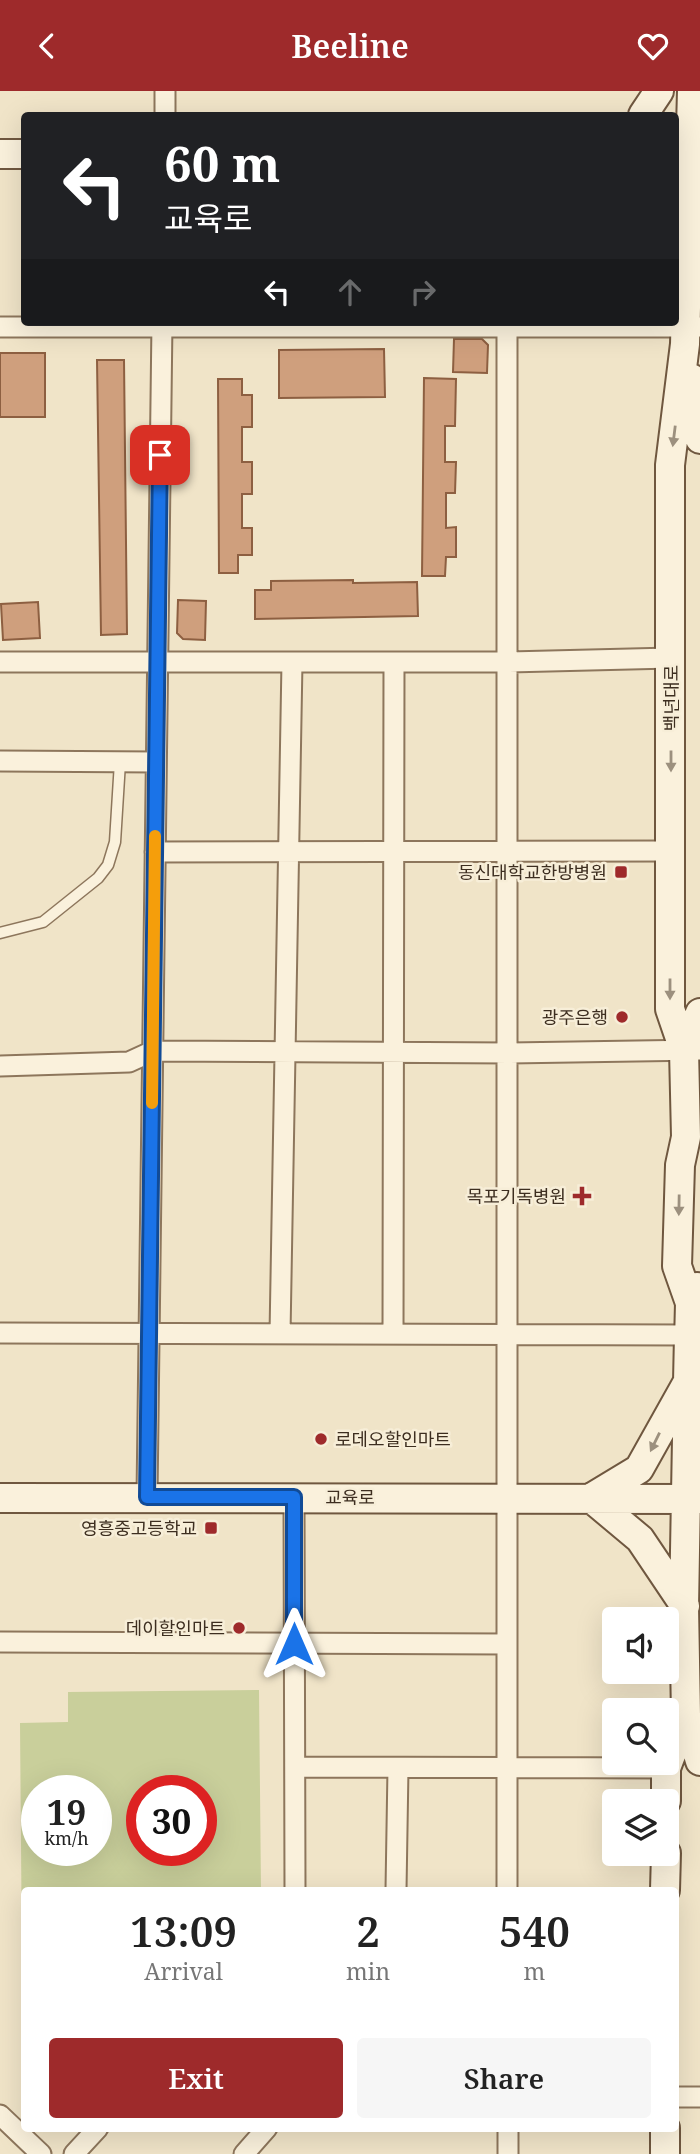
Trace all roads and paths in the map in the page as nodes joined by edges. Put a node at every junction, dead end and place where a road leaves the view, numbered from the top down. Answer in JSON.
{"nodes":[{"id":1,"x":165,"y":91,"type":"edge"},
{"id":2,"x":659,"y":91,"type":"edge"},
{"id":3,"x":692,"y":91,"type":"edge"},
{"id":4,"x":165,"y":112,"type":"edge"},
{"id":5,"x":645,"y":112,"type":"edge"},
{"id":6,"x":688,"y":151,"type":"edge"},
{"id":7,"x":0,"y":154,"type":"edge"},
{"id":8,"x":21,"y":154,"type":"edge"},
{"id":9,"x":679,"y":271,"type":"edge"},
{"id":10,"x":700,"y":274,"type":"edge"},
{"id":11,"x":690,"y":325,"type":"edge"},
{"id":12,"x":81,"y":326,"type":"edge"},
{"id":13,"x":162,"y":326,"type":"edge"},
{"id":14,"x":508,"y":326,"type":"edge"},
{"id":15,"x":0,"y":327,"type":"edge"},
{"id":16,"x":700,"y":439,"type":"edge"},
{"id":17,"x":671,"y":658,"type":"junction"},
{"id":18,"x":0,"y":662,"type":"edge"},
{"id":19,"x":158,"y":662,"type":"junction"},
{"id":20,"x":292,"y":662,"type":"junction"},
{"id":21,"x":394,"y":662,"type":"junction"},
{"id":22,"x":509,"y":662,"type":"junction"},
{"id":23,"x":0,"y":761,"type":"edge"},
{"id":24,"x":120,"y":762,"type":"junction"},
{"id":25,"x":156,"y":762,"type":"junction"},
{"id":26,"x":393,"y":851,"type":"junction"},
{"id":27,"x":509,"y":851,"type":"junction"},
{"id":28,"x":671,"y":851,"type":"junction"},
{"id":29,"x":155,"y":852,"type":"junction"},
{"id":30,"x":289,"y":852,"type":"junction"},
{"id":31,"x":0,"y":933,"type":"edge"},
{"id":32,"x":700,"y":1013,"type":"edge"},
{"id":33,"x":692,"y":1050,"type":"edge"},
{"id":34,"x":153,"y":1052,"type":"junction"},
{"id":35,"x":285,"y":1052,"type":"junction"},
{"id":36,"x":394,"y":1053,"type":"junction"},
{"id":37,"x":510,"y":1053,"type":"junction"},
{"id":38,"x":0,"y":1066,"type":"edge"},
{"id":39,"x":686,"y":1137,"type":"junction"},
{"id":40,"x":700,"y":1165,"type":"edge"},
{"id":41,"x":695,"y":1290,"type":"edge"},
{"id":42,"x":0,"y":1333,"type":"edge"},
{"id":43,"x":149,"y":1334,"type":"junction"},
{"id":44,"x":280,"y":1334,"type":"junction"},
{"id":45,"x":393,"y":1334,"type":"junction"},
{"id":46,"x":510,"y":1335,"type":"junction"},
{"id":47,"x":689,"y":1335,"type":"junction"},
{"id":48,"x":694,"y":1392,"type":"edge"},
{"id":49,"x":0,"y":1497,"type":"edge"},
{"id":50,"x":147,"y":1497,"type":"junction"},
{"id":51,"x":294,"y":1497,"type":"junction"},
{"id":52,"x":510,"y":1497,"type":"junction"},
{"id":53,"x":591,"y":1498,"type":"junction"},
{"id":54,"x":693,"y":1499,"type":"edge"},
{"id":55,"x":692,"y":1596,"type":"edge"},
{"id":56,"x":0,"y":1642,"type":"edge"},
{"id":57,"x":294,"y":1644,"type":"junction"},
{"id":58,"x":507,"y":1644,"type":"junction"},
{"id":59,"x":686,"y":1715,"type":"junction"},
{"id":60,"x":679,"y":1734,"type":"edge"},
{"id":61,"x":700,"y":1761,"type":"edge"},
{"id":62,"x":295,"y":1767,"type":"junction"},
{"id":63,"x":507,"y":1767,"type":"junction"},
{"id":64,"x":398,"y":1768,"type":"junction"},
{"id":65,"x":602,"y":1768,"type":"edge"},
{"id":66,"x":666,"y":1866,"type":"edge"},
{"id":67,"x":295,"y":1887,"type":"edge"},
{"id":68,"x":396,"y":1887,"type":"edge"},
{"id":69,"x":507,"y":1887,"type":"edge"},
{"id":70,"x":665,"y":1887,"type":"edge"},
{"id":71,"x":679,"y":2098,"type":"edge"},
{"id":72,"x":700,"y":2098,"type":"edge"},
{"id":73,"x":0,"y":2115,"type":"edge"},
{"id":74,"x":94,"y":2132,"type":"edge"},
{"id":75,"x":263,"y":2132,"type":"edge"},
{"id":76,"x":508,"y":2132,"type":"edge"},
{"id":77,"x":665,"y":2132,"type":"edge"},
{"id":78,"x":41,"y":2154,"type":"edge"},
{"id":79,"x":74,"y":2154,"type":"edge"},
{"id":80,"x":244,"y":2154,"type":"edge"},
{"id":81,"x":508,"y":2154,"type":"edge"},
{"id":82,"x":665,"y":2154,"type":"edge"}],
"edges":[{"from":1,"to":4,"type":"street"},
{"from":2,"to":5,"type":"street"},
{"from":3,"to":6,"type":"street","name":"백년대로"},
{"from":6,"to":11,"type":"street","name":"백년대로"},
{"from":7,"to":8,"type":"street"},
{"from":9,"to":11,"type":"street"},
{"from":10,"to":11,"type":"street"},
{"from":11,"to":16,"type":"street","name":"백년대로"},
{"from":11,"to":17,"type":"street","name":"백년대로","one_way":true},
{"from":12,"to":15,"type":"street"},
{"from":13,"to":19,"type":"street"},
{"from":14,"to":22,"type":"street"},
{"from":17,"to":22,"type":"street"},
{"from":17,"to":28,"type":"street","name":"백년대로","one_way":true},
{"from":18,"to":19,"type":"street"},
{"from":19,"to":20,"type":"street"},
{"from":19,"to":25,"type":"street"},
{"from":20,"to":21,"type":"street"},
{"from":20,"to":30,"type":"street"},
{"from":21,"to":22,"type":"street"},
{"from":21,"to":26,"type":"street"},
{"from":22,"to":27,"type":"street"},
{"from":23,"to":24,"type":"street"},
{"from":24,"to":25,"type":"street"},
{"from":24,"to":31,"type":"lane"},
{"from":25,"to":29,"type":"street"},
{"from":26,"to":27,"type":"street"},
{"from":26,"to":30,"type":"street"},
{"from":26,"to":36,"type":"street"},
{"from":27,"to":28,"type":"street"},
{"from":27,"to":37,"type":"street"},
{"from":28,"to":33,"type":"street","name":"백년대로","one_way":true},
{"from":29,"to":30,"type":"street"},
{"from":29,"to":34,"type":"street"},
{"from":30,"to":35,"type":"street"},
{"from":32,"to":33,"type":"street","name":"백년대로"},
{"from":33,"to":37,"type":"street"},
{"from":33,"to":39,"type":"street","name":"백년대로"},
{"from":34,"to":35,"type":"street"},
{"from":34,"to":38,"type":"street"},
{"from":34,"to":43,"type":"street"},
{"from":35,"to":36,"type":"street"},
{"from":35,"to":44,"type":"street"},
{"from":36,"to":37,"type":"street"},
{"from":36,"to":45,"type":"street"},
{"from":37,"to":46,"type":"street"},
{"from":39,"to":40,"type":"street","name":"백년대로"},
{"from":39,"to":41,"type":"street","name":"백년대로","one_way":true},
{"from":41,"to":47,"type":"street","name":"백년대로"},
{"from":42,"to":43,"type":"street"},
{"from":43,"to":44,"type":"street"},
{"from":43,"to":50,"type":"street"},
{"from":44,"to":45,"type":"street"},
{"from":45,"to":46,"type":"street"},
{"from":46,"to":47,"type":"street"},
{"from":46,"to":52,"type":"street"},
{"from":47,"to":48,"type":"street","name":"백년대로"},
{"from":48,"to":53,"type":"street","one_way":true},
{"from":48,"to":54,"type":"street","name":"백년대로"},
{"from":49,"to":50,"type":"street","name":"교육로"},
{"from":50,"to":51,"type":"street","name":"교육로"},
{"from":51,"to":52,"type":"street","name":"교육로"},
{"from":51,"to":57,"type":"street"},
{"from":52,"to":53,"type":"street","name":"교육로"},
{"from":52,"to":58,"type":"street"},
{"from":53,"to":54,"type":"street","name":"교육로"},
{"from":53,"to":55,"type":"street"},
{"from":54,"to":55,"type":"street","name":"백년대로"},
{"from":55,"to":59,"type":"street","name":"백년대로"},
{"from":56,"to":57,"type":"street"},
{"from":57,"to":58,"type":"street"},
{"from":57,"to":62,"type":"street"},
{"from":58,"to":63,"type":"street"},
{"from":59,"to":60,"type":"street","name":"백년대로"},
{"from":59,"to":61,"type":"street","name":"백년대로"},
{"from":62,"to":64,"type":"street"},
{"from":62,"to":67,"type":"street"},
{"from":63,"to":64,"type":"street"},
{"from":63,"to":65,"type":"street"},
{"from":63,"to":69,"type":"street"},
{"from":64,"to":68,"type":"street"},
{"from":66,"to":70,"type":"street"},
{"from":71,"to":72,"type":"street"},
{"from":73,"to":78,"type":"street"},
{"from":74,"to":79,"type":"street"},
{"from":75,"to":80,"type":"street"},
{"from":76,"to":81,"type":"street"},
{"from":77,"to":82,"type":"street"}]}
